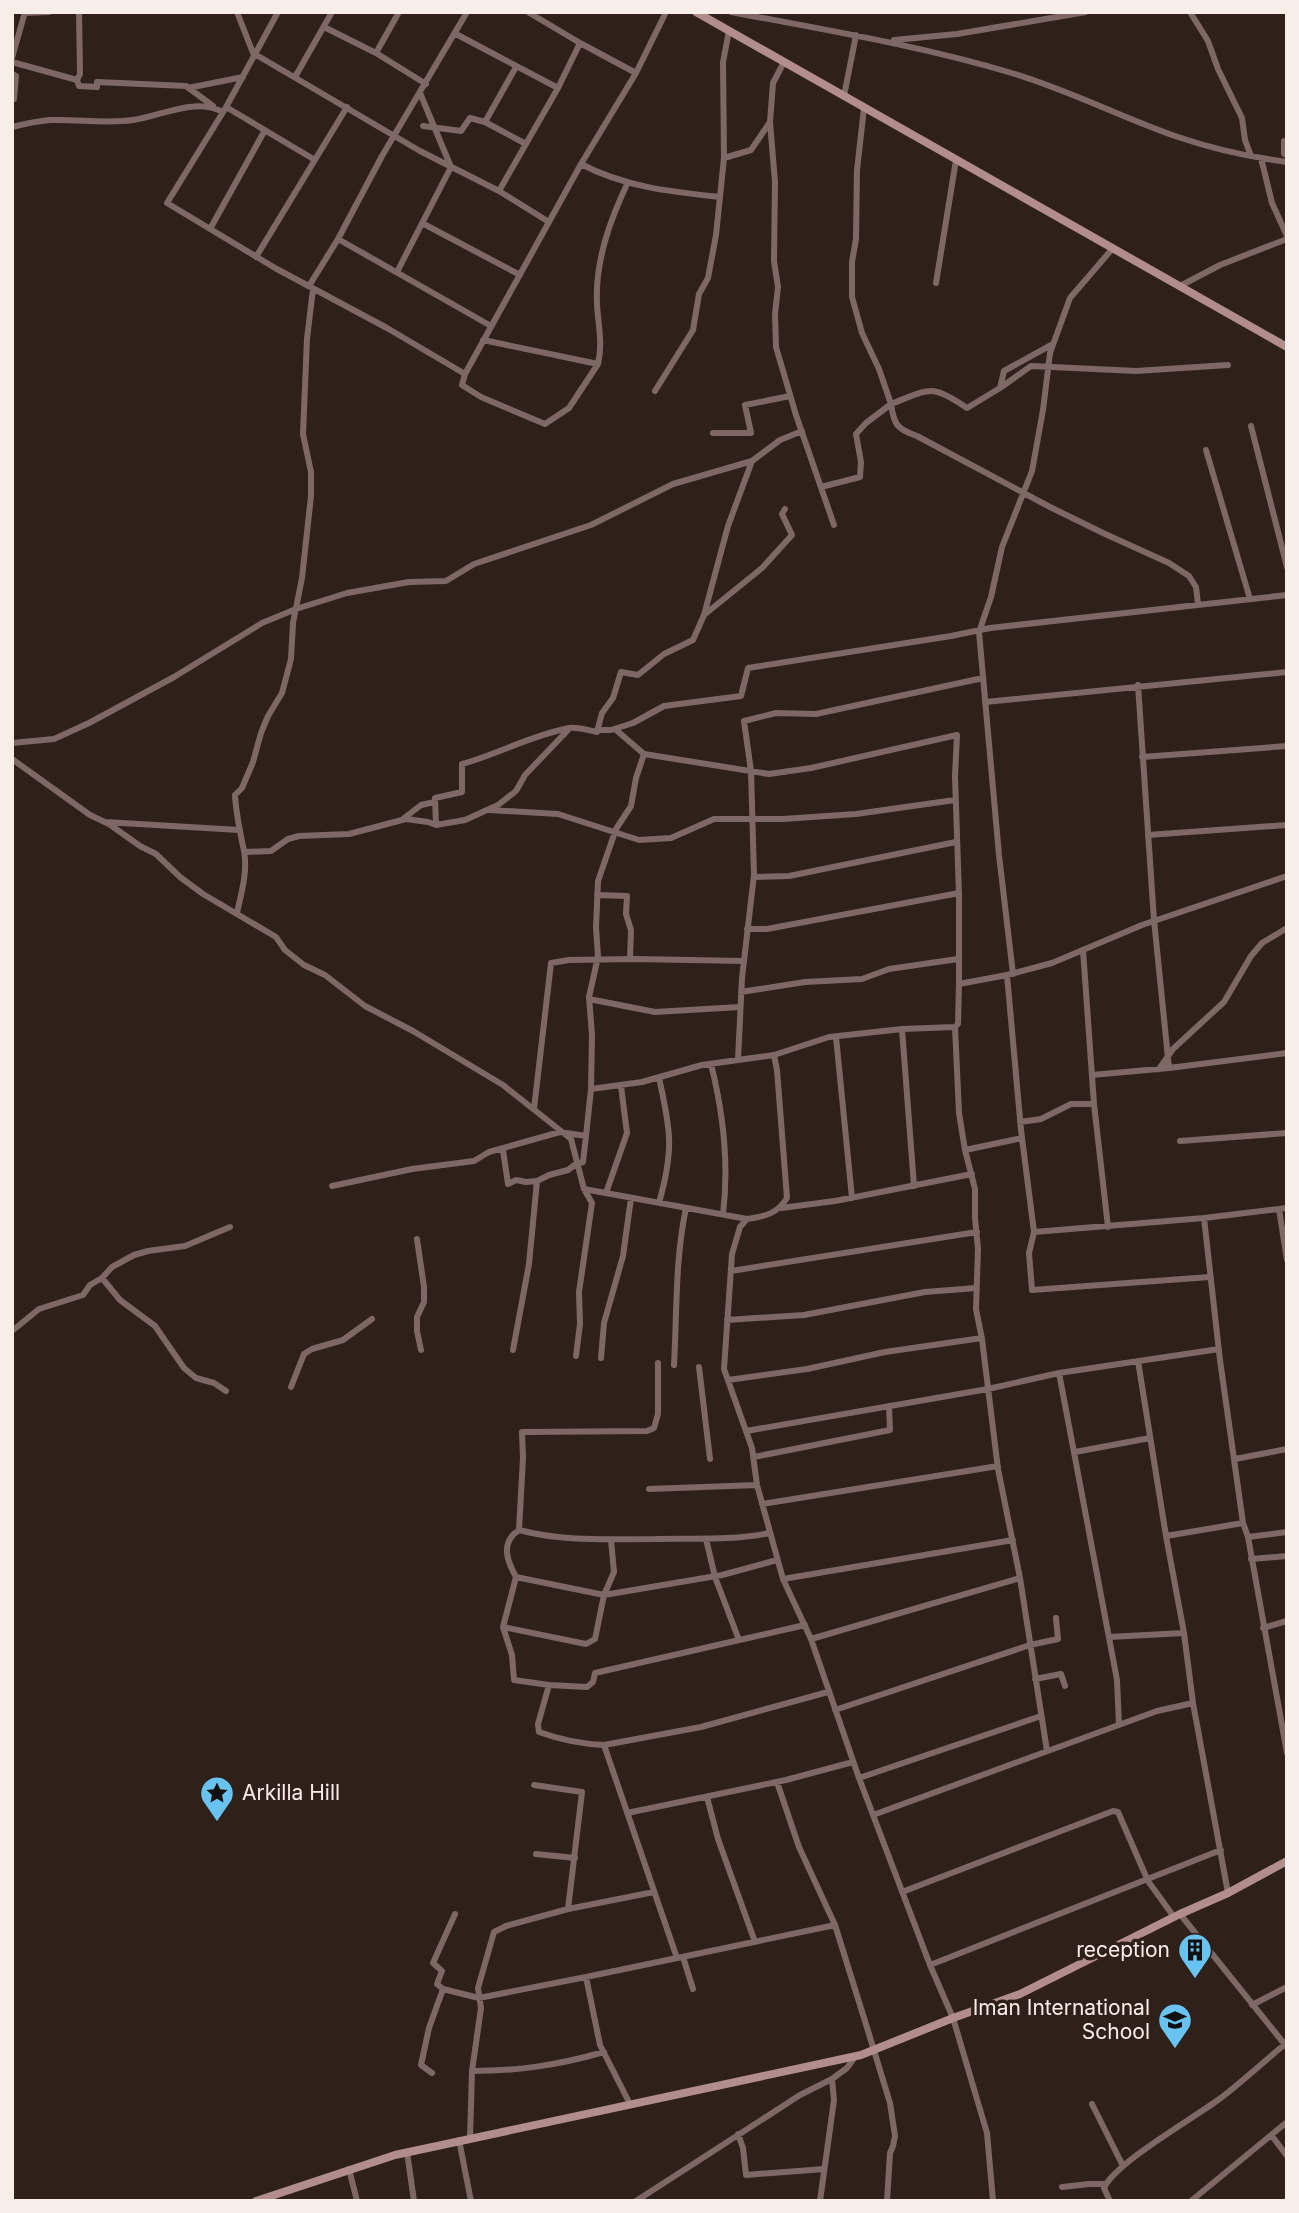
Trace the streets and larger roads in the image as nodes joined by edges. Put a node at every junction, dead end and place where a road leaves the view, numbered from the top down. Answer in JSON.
{"nodes":[{"id":1,"x":49,"y":12,"type":"edge"},
{"id":2,"x":79,"y":12,"type":"edge"},
{"id":3,"x":237,"y":12,"type":"edge"},
{"id":4,"x":278,"y":12,"type":"edge"},
{"id":5,"x":332,"y":12,"type":"edge"},
{"id":6,"x":399,"y":12,"type":"edge"},
{"id":7,"x":467,"y":12,"type":"edge"},
{"id":8,"x":528,"y":12,"type":"edge"},
{"id":9,"x":666,"y":12,"type":"edge"},
{"id":10,"x":696,"y":12,"type":"edge"},
{"id":11,"x":731,"y":12,"type":"edge"},
{"id":12,"x":1086,"y":12,"type":"edge"},
{"id":13,"x":1191,"y":12,"type":"edge"},
{"id":14,"x":25,"y":13,"type":"edge"},
{"id":15,"x":324,"y":27,"type":"junction"},
{"id":16,"x":729,"y":31,"type":"junction"},
{"id":17,"x":456,"y":34,"type":"junction"},
{"id":18,"x":856,"y":35,"type":"junction"},
{"id":19,"x":877,"y":39,"type":"junction"},
{"id":20,"x":580,"y":43,"type":"junction"},
{"id":21,"x":376,"y":53,"type":"junction"},
{"id":22,"x":255,"y":54,"type":"junction"},
{"id":23,"x":12,"y":60,"type":"edge"},
{"id":24,"x":784,"y":62,"type":"junction"},
{"id":25,"x":516,"y":67,"type":"junction"},
{"id":26,"x":636,"y":73,"type":"junction"},
{"id":27,"x":12,"y":74,"type":"edge"},
{"id":28,"x":243,"y":77,"type":"junction"},
{"id":29,"x":295,"y":77,"type":"junction"},
{"id":30,"x":77,"y":80,"type":"junction"},
{"id":31,"x":426,"y":84,"type":"junction"},
{"id":32,"x":188,"y":88,"type":"junction"},
{"id":33,"x":558,"y":88,"type":"junction"},
{"id":34,"x":421,"y":93,"type":"junction"},
{"id":35,"x":844,"y":96,"type":"junction"},
{"id":36,"x":14,"y":99,"type":"edge"},
{"id":37,"x":213,"y":106,"type":"junction"},
{"id":38,"x":347,"y":107,"type":"junction"},
{"id":39,"x":864,"y":108,"type":"junction"},
{"id":40,"x":225,"y":109,"type":"junction"},
{"id":41,"x":485,"y":122,"type":"junction"},
{"id":42,"x":770,"y":122,"type":"junction"},
{"id":43,"x":424,"y":126,"type":"dead end"},
{"id":44,"x":434,"y":126,"type":"junction"},
{"id":45,"x":12,"y":127,"type":"edge"},
{"id":46,"x":265,"y":130,"type":"junction"},
{"id":47,"x":395,"y":136,"type":"junction"},
{"id":48,"x":1287,"y":141,"type":"edge"},
{"id":49,"x":526,"y":144,"type":"junction"},
{"id":50,"x":1287,"y":155,"type":"edge"},
{"id":51,"x":1251,"y":156,"type":"junction"},
{"id":52,"x":724,"y":158,"type":"junction"},
{"id":53,"x":1261,"y":158,"type":"junction"},
{"id":54,"x":314,"y":160,"type":"junction"},
{"id":55,"x":956,"y":160,"type":"junction"},
{"id":56,"x":1287,"y":162,"type":"edge"},
{"id":57,"x":581,"y":164,"type":"junction"},
{"id":58,"x":451,"y":167,"type":"junction"},
{"id":59,"x":628,"y":182,"type":"junction"},
{"id":60,"x":499,"y":191,"type":"junction"},
{"id":61,"x":720,"y":197,"type":"junction"},
{"id":62,"x":549,"y":222,"type":"junction"},
{"id":63,"x":422,"y":223,"type":"junction"},
{"id":64,"x":210,"y":229,"type":"junction"},
{"id":65,"x":1287,"y":238,"type":"edge"},
{"id":66,"x":338,"y":239,"type":"junction"},
{"id":67,"x":1112,"y":248,"type":"junction"},
{"id":68,"x":256,"y":257,"type":"junction"},
{"id":69,"x":397,"y":272,"type":"junction"},
{"id":70,"x":520,"y":275,"type":"junction"},
{"id":71,"x":936,"y":284,"type":"dead end"},
{"id":72,"x":1180,"y":286,"type":"junction"},
{"id":73,"x":311,"y":288,"type":"junction"},
{"id":74,"x":491,"y":326,"type":"junction"},
{"id":75,"x":483,"y":340,"type":"junction"},
{"id":76,"x":1053,"y":344,"type":"junction"},
{"id":77,"x":1287,"y":347,"type":"edge"},
{"id":78,"x":598,"y":364,"type":"junction"},
{"id":79,"x":1228,"y":365,"type":"dead end"},
{"id":80,"x":1048,"y":367,"type":"junction"},
{"id":81,"x":465,"y":374,"type":"junction"},
{"id":82,"x":1000,"y":388,"type":"junction"},
{"id":83,"x":655,"y":391,"type":"dead end"},
{"id":84,"x":790,"y":396,"type":"junction"},
{"id":85,"x":891,"y":404,"type":"junction"},
{"id":86,"x":1251,"y":426,"type":"dead end"},
{"id":87,"x":802,"y":431,"type":"junction"},
{"id":88,"x":713,"y":433,"type":"dead end"},
{"id":89,"x":1206,"y":450,"type":"dead end"},
{"id":90,"x":752,"y":461,"type":"junction"},
{"id":91,"x":821,"y":487,"type":"junction"},
{"id":92,"x":1024,"y":492,"type":"junction"},
{"id":93,"x":785,"y":509,"type":"dead end"},
{"id":94,"x":834,"y":525,"type":"dead end"},
{"id":95,"x":1287,"y":567,"type":"edge"},
{"id":96,"x":1287,"y":595,"type":"edge"},
{"id":97,"x":1250,"y":599,"type":"junction"},
{"id":98,"x":1198,"y":604,"type":"junction"},
{"id":99,"x":296,"y":609,"type":"junction"},
{"id":100,"x":704,"y":615,"type":"junction"},
{"id":101,"x":979,"y":632,"type":"junction"},
{"id":102,"x":1287,"y":671,"type":"edge"},
{"id":103,"x":983,"y":678,"type":"junction"},
{"id":104,"x":1138,"y":685,"type":"junction"},
{"id":105,"x":985,"y":702,"type":"junction"},
{"id":106,"x":571,"y":728,"type":"junction"},
{"id":107,"x":615,"y":729,"type":"junction"},
{"id":108,"x":597,"y":730,"type":"junction"},
{"id":109,"x":12,"y":743,"type":"edge"},
{"id":110,"x":1287,"y":746,"type":"edge"},
{"id":111,"x":644,"y":754,"type":"junction"},
{"id":112,"x":1142,"y":757,"type":"junction"},
{"id":113,"x":12,"y":759,"type":"edge"},
{"id":114,"x":751,"y":771,"type":"junction"},
{"id":115,"x":955,"y":800,"type":"junction"},
{"id":116,"x":435,"y":802,"type":"junction"},
{"id":117,"x":489,"y":810,"type":"junction"},
{"id":118,"x":752,"y":818,"type":"junction"},
{"id":119,"x":402,"y":819,"type":"junction"},
{"id":120,"x":104,"y":822,"type":"junction"},
{"id":121,"x":436,"y":825,"type":"junction"},
{"id":122,"x":1287,"y":825,"type":"edge"},
{"id":123,"x":239,"y":830,"type":"junction"},
{"id":124,"x":615,"y":832,"type":"junction"},
{"id":125,"x":1148,"y":835,"type":"junction"},
{"id":126,"x":956,"y":842,"type":"junction"},
{"id":127,"x":245,"y":852,"type":"junction"},
{"id":128,"x":1287,"y":876,"type":"edge"},
{"id":129,"x":754,"y":877,"type":"junction"},
{"id":130,"x":959,"y":893,"type":"junction"},
{"id":131,"x":597,"y":895,"type":"junction"},
{"id":132,"x":237,"y":913,"type":"junction"},
{"id":133,"x":1154,"y":920,"type":"junction"},
{"id":134,"x":1287,"y":928,"type":"edge"},
{"id":135,"x":747,"y":929,"type":"junction"},
{"id":136,"x":1083,"y":950,"type":"junction"},
{"id":137,"x":630,"y":959,"type":"junction"},
{"id":138,"x":958,"y":959,"type":"junction"},
{"id":139,"x":597,"y":960,"type":"junction"},
{"id":140,"x":744,"y":961,"type":"junction"},
{"id":141,"x":1010,"y":974,"type":"junction"},
{"id":142,"x":959,"y":984,"type":"junction"},
{"id":143,"x":741,"y":992,"type":"junction"},
{"id":144,"x":589,"y":999,"type":"junction"},
{"id":145,"x":740,"y":1007,"type":"junction"},
{"id":146,"x":955,"y":1027,"type":"junction"},
{"id":147,"x":902,"y":1029,"type":"junction"},
{"id":148,"x":836,"y":1037,"type":"junction"},
{"id":149,"x":1287,"y":1053,"type":"edge"},
{"id":150,"x":774,"y":1055,"type":"junction"},
{"id":151,"x":1168,"y":1056,"type":"junction"},
{"id":152,"x":737,"y":1060,"type":"junction"},
{"id":153,"x":711,"y":1064,"type":"junction"},
{"id":154,"x":1169,"y":1068,"type":"junction"},
{"id":155,"x":1159,"y":1069,"type":"junction"},
{"id":156,"x":1092,"y":1075,"type":"junction"},
{"id":157,"x":659,"y":1079,"type":"junction"},
{"id":158,"x":621,"y":1086,"type":"junction"},
{"id":159,"x":591,"y":1089,"type":"junction"},
{"id":160,"x":1094,"y":1104,"type":"junction"},
{"id":161,"x":534,"y":1109,"type":"junction"},
{"id":162,"x":1020,"y":1122,"type":"junction"},
{"id":163,"x":1287,"y":1125,"type":"edge"},
{"id":164,"x":561,"y":1132,"type":"junction"},
{"id":165,"x":1286,"y":1133,"type":"edge"},
{"id":166,"x":586,"y":1136,"type":"junction"},
{"id":167,"x":1022,"y":1138,"type":"junction"},
{"id":168,"x":1180,"y":1141,"type":"dead end"},
{"id":169,"x":503,"y":1150,"type":"junction"},
{"id":170,"x":965,"y":1150,"type":"junction"},
{"id":171,"x":576,"y":1164,"type":"junction"},
{"id":172,"x":972,"y":1174,"type":"junction"},
{"id":173,"x":537,"y":1181,"type":"junction"},
{"id":174,"x":332,"y":1186,"type":"dead end"},
{"id":175,"x":915,"y":1186,"type":"junction"},
{"id":176,"x":584,"y":1189,"type":"junction"},
{"id":177,"x":606,"y":1193,"type":"junction"},
{"id":178,"x":631,"y":1198,"type":"junction"},
{"id":179,"x":852,"y":1198,"type":"junction"},
{"id":180,"x":659,"y":1203,"type":"junction"},
{"id":181,"x":686,"y":1208,"type":"junction"},
{"id":182,"x":781,"y":1208,"type":"junction"},
{"id":183,"x":1287,"y":1208,"type":"edge"},
{"id":184,"x":1279,"y":1209,"type":"junction"},
{"id":185,"x":723,"y":1214,"type":"junction"},
{"id":186,"x":1204,"y":1218,"type":"junction"},
{"id":187,"x":747,"y":1219,"type":"junction"},
{"id":188,"x":230,"y":1227,"type":"dead end"},
{"id":189,"x":1108,"y":1227,"type":"junction"},
{"id":190,"x":977,"y":1232,"type":"junction"},
{"id":191,"x":1034,"y":1232,"type":"junction"},
{"id":192,"x":417,"y":1238,"type":"dead end"},
{"id":193,"x":1287,"y":1260,"type":"edge"},
{"id":194,"x":731,"y":1271,"type":"junction"},
{"id":195,"x":1210,"y":1277,"type":"junction"},
{"id":196,"x":102,"y":1278,"type":"junction"},
{"id":197,"x":976,"y":1288,"type":"junction"},
{"id":198,"x":372,"y":1319,"type":"dead end"},
{"id":199,"x":727,"y":1320,"type":"junction"},
{"id":200,"x":13,"y":1331,"type":"edge"},
{"id":201,"x":982,"y":1338,"type":"junction"},
{"id":202,"x":1219,"y":1349,"type":"junction"},
{"id":203,"x":422,"y":1350,"type":"dead end"},
{"id":204,"x":513,"y":1350,"type":"dead end"},
{"id":205,"x":576,"y":1356,"type":"dead end"},
{"id":206,"x":601,"y":1358,"type":"dead end"},
{"id":207,"x":1138,"y":1361,"type":"junction"},
{"id":208,"x":658,"y":1363,"type":"dead end"},
{"id":209,"x":674,"y":1365,"type":"dead end"},
{"id":210,"x":699,"y":1367,"type":"dead end"},
{"id":211,"x":1059,"y":1373,"type":"junction"},
{"id":212,"x":728,"y":1380,"type":"junction"},
{"id":213,"x":291,"y":1387,"type":"dead end"},
{"id":214,"x":988,"y":1389,"type":"junction"},
{"id":215,"x":226,"y":1391,"type":"dead end"},
{"id":216,"x":889,"y":1406,"type":"junction"},
{"id":217,"x":746,"y":1431,"type":"junction"},
{"id":218,"x":1150,"y":1438,"type":"junction"},
{"id":219,"x":1287,"y":1449,"type":"edge"},
{"id":220,"x":1075,"y":1452,"type":"junction"},
{"id":221,"x":754,"y":1457,"type":"junction"},
{"id":222,"x":709,"y":1459,"type":"dead end"},
{"id":223,"x":1235,"y":1459,"type":"junction"},
{"id":224,"x":998,"y":1466,"type":"junction"},
{"id":225,"x":757,"y":1485,"type":"junction"},
{"id":226,"x":649,"y":1489,"type":"dead end"},
{"id":227,"x":762,"y":1504,"type":"junction"},
{"id":228,"x":1243,"y":1523,"type":"junction"},
{"id":229,"x":519,"y":1530,"type":"junction"},
{"id":230,"x":1287,"y":1532,"type":"edge"},
{"id":231,"x":769,"y":1533,"type":"junction"},
{"id":232,"x":1166,"y":1536,"type":"junction"},
{"id":233,"x":1248,"y":1537,"type":"junction"},
{"id":234,"x":706,"y":1539,"type":"junction"},
{"id":235,"x":611,"y":1540,"type":"junction"},
{"id":236,"x":1013,"y":1540,"type":"junction"},
{"id":237,"x":1287,"y":1556,"type":"edge"},
{"id":238,"x":1251,"y":1559,"type":"junction"},
{"id":239,"x":777,"y":1560,"type":"junction"},
{"id":240,"x":516,"y":1577,"type":"junction"},
{"id":241,"x":715,"y":1577,"type":"junction"},
{"id":242,"x":1020,"y":1578,"type":"junction"},
{"id":243,"x":783,"y":1579,"type":"junction"},
{"id":244,"x":604,"y":1595,"type":"junction"},
{"id":245,"x":1056,"y":1618,"type":"dead end"},
{"id":246,"x":1287,"y":1621,"type":"edge"},
{"id":247,"x":804,"y":1625,"type":"junction"},
{"id":248,"x":503,"y":1627,"type":"junction"},
{"id":249,"x":1263,"y":1628,"type":"junction"},
{"id":250,"x":1184,"y":1633,"type":"junction"},
{"id":251,"x":1109,"y":1637,"type":"junction"},
{"id":252,"x":811,"y":1639,"type":"junction"},
{"id":253,"x":739,"y":1640,"type":"junction"},
{"id":254,"x":1030,"y":1645,"type":"junction"},
{"id":255,"x":1035,"y":1679,"type":"junction"},
{"id":256,"x":549,"y":1685,"type":"junction"},
{"id":257,"x":1065,"y":1686,"type":"dead end"},
{"id":258,"x":828,"y":1692,"type":"junction"},
{"id":259,"x":1193,"y":1703,"type":"junction"},
{"id":260,"x":835,"y":1710,"type":"junction"},
{"id":261,"x":1041,"y":1716,"type":"junction"},
{"id":262,"x":1119,"y":1726,"type":"junction"},
{"id":263,"x":604,"y":1745,"type":"junction"},
{"id":264,"x":1286,"y":1750,"type":"edge"},
{"id":265,"x":1047,"y":1751,"type":"junction"},
{"id":266,"x":853,"y":1762,"type":"junction"},
{"id":267,"x":859,"y":1778,"type":"junction"},
{"id":268,"x":777,"y":1782,"type":"junction"},
{"id":269,"x":534,"y":1785,"type":"dead end"},
{"id":270,"x":707,"y":1797,"type":"junction"},
{"id":271,"x":626,"y":1813,"type":"junction"},
{"id":272,"x":873,"y":1815,"type":"junction"},
{"id":273,"x":1221,"y":1850,"type":"junction"},
{"id":274,"x":536,"y":1854,"type":"dead end"},
{"id":275,"x":575,"y":1858,"type":"junction"},
{"id":276,"x":1287,"y":1861,"type":"edge"},
{"id":277,"x":1148,"y":1881,"type":"junction"},
{"id":278,"x":654,"y":1892,"type":"junction"},
{"id":279,"x":902,"y":1892,"type":"junction"},
{"id":280,"x":1228,"y":1894,"type":"junction"},
{"id":281,"x":568,"y":1909,"type":"junction"},
{"id":282,"x":456,"y":1914,"type":"dead end"},
{"id":283,"x":1177,"y":1915,"type":"junction"},
{"id":284,"x":835,"y":1925,"type":"junction"},
{"id":285,"x":755,"y":1941,"type":"junction"},
{"id":286,"x":680,"y":1958,"type":"junction"},
{"id":287,"x":930,"y":1965,"type":"junction"},
{"id":288,"x":586,"y":1978,"type":"junction"},
{"id":289,"x":1287,"y":1987,"type":"edge"},
{"id":290,"x":443,"y":1989,"type":"junction"},
{"id":291,"x":693,"y":1989,"type":"dead end"},
{"id":292,"x":479,"y":1998,"type":"junction"},
{"id":293,"x":1252,"y":2004,"type":"junction"},
{"id":294,"x":953,"y":2018,"type":"junction"},
{"id":295,"x":1286,"y":2046,"type":"edge"},
{"id":296,"x":873,"y":2049,"type":"junction"},
{"id":297,"x":604,"y":2052,"type":"junction"},
{"id":298,"x":856,"y":2056,"type":"junction"},
{"id":299,"x":471,"y":2071,"type":"junction"},
{"id":300,"x":432,"y":2073,"type":"dead end"},
{"id":301,"x":832,"y":2079,"type":"junction"},
{"id":302,"x":630,"y":2104,"type":"junction"},
{"id":303,"x":1092,"y":2104,"type":"dead end"},
{"id":304,"x":1287,"y":2122,"type":"edge"},
{"id":305,"x":738,"y":2134,"type":"junction"},
{"id":306,"x":1272,"y":2136,"type":"junction"},
{"id":307,"x":470,"y":2138,"type":"junction"},
{"id":308,"x":460,"y":2140,"type":"junction"},
{"id":309,"x":407,"y":2152,"type":"junction"},
{"id":310,"x":1287,"y":2156,"type":"edge"},
{"id":311,"x":1123,"y":2166,"type":"junction"},
{"id":312,"x":349,"y":2169,"type":"junction"},
{"id":313,"x":824,"y":2169,"type":"junction"},
{"id":314,"x":1106,"y":2184,"type":"junction"},
{"id":315,"x":1062,"y":2187,"type":"dead end"},
{"id":316,"x":256,"y":2201,"type":"edge"},
{"id":317,"x":357,"y":2201,"type":"edge"},
{"id":318,"x":414,"y":2201,"type":"edge"},
{"id":319,"x":471,"y":2201,"type":"edge"},
{"id":320,"x":636,"y":2201,"type":"edge"},
{"id":321,"x":820,"y":2201,"type":"edge"},
{"id":322,"x":887,"y":2201,"type":"edge"},
{"id":323,"x":993,"y":2201,"type":"edge"},
{"id":324,"x":1110,"y":2201,"type":"edge"},
{"id":325,"x":1191,"y":2201,"type":"edge"}],
"edges":[{"from":1,"to":14,"type":"street"},
{"from":2,"to":30,"type":"street"},
{"from":3,"to":22,"type":"street"},
{"from":4,"to":22,"type":"street"},
{"from":5,"to":15,"type":"street"},
{"from":6,"to":21,"type":"street"},
{"from":7,"to":17,"type":"street"},
{"from":8,"to":20,"type":"street"},
{"from":9,"to":26,"type":"street"},
{"from":10,"to":16,"type":"street"},
{"from":11,"to":18,"type":"street"},
{"from":12,"to":19,"type":"street"},
{"from":13,"to":51,"type":"street"},
{"from":14,"to":23,"type":"street"},
{"from":15,"to":21,"type":"street"},
{"from":15,"to":29,"type":"street"},
{"from":16,"to":24,"type":"street"},
{"from":16,"to":52,"type":"street"},
{"from":17,"to":25,"type":"street"},
{"from":17,"to":31,"type":"street"},
{"from":18,"to":19,"type":"street"},
{"from":18,"to":35,"type":"street"},
{"from":19,"to":51,"type":"street"},
{"from":20,"to":26,"type":"street"},
{"from":20,"to":33,"type":"street"},
{"from":21,"to":31,"type":"street"},
{"from":22,"to":28,"type":"street"},
{"from":22,"to":29,"type":"street"},
{"from":23,"to":30,"type":"street"},
{"from":24,"to":35,"type":"street"},
{"from":24,"to":42,"type":"street"},
{"from":25,"to":33,"type":"street"},
{"from":25,"to":41,"type":"street"},
{"from":26,"to":57,"type":"street"},
{"from":27,"to":36,"type":"street"},
{"from":28,"to":32,"type":"street"},
{"from":28,"to":40,"type":"street"},
{"from":29,"to":38,"type":"street"},
{"from":30,"to":32,"type":"street"},
{"from":31,"to":34,"type":"street"},
{"from":32,"to":37,"type":"street"},
{"from":33,"to":49,"type":"street"},
{"from":34,"to":44,"type":"street"},
{"from":34,"to":47,"type":"street"},
{"from":35,"to":39,"type":"street"},
{"from":37,"to":40,"type":"street"},
{"from":37,"to":45,"type":"street"},
{"from":38,"to":47,"type":"street"},
{"from":38,"to":54,"type":"street"},
{"from":39,"to":55,"type":"street"},
{"from":39,"to":85,"type":"street"},
{"from":40,"to":46,"type":"street"},
{"from":40,"to":64,"type":"street"},
{"from":41,"to":44,"type":"street"},
{"from":41,"to":49,"type":"street"},
{"from":42,"to":52,"type":"street"},
{"from":42,"to":84,"type":"street"},
{"from":43,"to":44,"type":"street"},
{"from":44,"to":58,"type":"street"},
{"from":46,"to":54,"type":"street"},
{"from":46,"to":64,"type":"street"},
{"from":47,"to":58,"type":"street"},
{"from":47,"to":66,"type":"street"},
{"from":48,"to":50,"type":"street"},
{"from":49,"to":60,"type":"street"},
{"from":51,"to":53,"type":"street"},
{"from":52,"to":61,"type":"street"},
{"from":53,"to":56,"type":"street"},
{"from":53,"to":65,"type":"street"},
{"from":54,"to":68,"type":"street"},
{"from":55,"to":67,"type":"street"},
{"from":55,"to":71,"type":"street"},
{"from":57,"to":59,"type":"street"},
{"from":57,"to":62,"type":"street"},
{"from":58,"to":60,"type":"street"},
{"from":58,"to":63,"type":"street"},
{"from":59,"to":61,"type":"street"},
{"from":59,"to":78,"type":"street"},
{"from":60,"to":62,"type":"street"},
{"from":61,"to":83,"type":"street"},
{"from":62,"to":70,"type":"street"},
{"from":63,"to":69,"type":"street"},
{"from":63,"to":70,"type":"street"},
{"from":64,"to":68,"type":"street"},
{"from":65,"to":72,"type":"street"},
{"from":66,"to":69,"type":"street"},
{"from":66,"to":73,"type":"street"},
{"from":67,"to":72,"type":"street"},
{"from":67,"to":76,"type":"street"},
{"from":68,"to":73,"type":"street"},
{"from":69,"to":74,"type":"street"},
{"from":70,"to":74,"type":"street"},
{"from":72,"to":77,"type":"street"},
{"from":73,"to":81,"type":"street"},
{"from":73,"to":99,"type":"street"},
{"from":74,"to":75,"type":"street"},
{"from":75,"to":78,"type":"street"},
{"from":75,"to":81,"type":"street"},
{"from":76,"to":80,"type":"street"},
{"from":76,"to":82,"type":"street"},
{"from":78,"to":81,"type":"street"},
{"from":79,"to":80,"type":"street"},
{"from":80,"to":82,"type":"street"},
{"from":80,"to":92,"type":"street"},
{"from":82,"to":85,"type":"street"},
{"from":84,"to":87,"type":"street"},
{"from":84,"to":88,"type":"street"},
{"from":85,"to":91,"type":"street"},
{"from":85,"to":92,"type":"street"},
{"from":86,"to":95,"type":"street"},
{"from":87,"to":90,"type":"street"},
{"from":87,"to":91,"type":"street"},
{"from":89,"to":97,"type":"street"},
{"from":90,"to":99,"type":"street"},
{"from":90,"to":100,"type":"street"},
{"from":91,"to":94,"type":"street"},
{"from":92,"to":98,"type":"street"},
{"from":92,"to":101,"type":"street"},
{"from":93,"to":100,"type":"street"},
{"from":96,"to":97,"type":"street"},
{"from":97,"to":98,"type":"street"},
{"from":98,"to":101,"type":"street"},
{"from":99,"to":109,"type":"street"},
{"from":99,"to":123,"type":"street"},
{"from":100,"to":108,"type":"street"},
{"from":101,"to":103,"type":"street"},
{"from":101,"to":107,"type":"street"},
{"from":102,"to":104,"type":"street"},
{"from":103,"to":105,"type":"street"},
{"from":103,"to":114,"type":"street"},
{"from":104,"to":105,"type":"street"},
{"from":104,"to":112,"type":"street"},
{"from":105,"to":141,"type":"street"},
{"from":106,"to":108,"type":"street"},
{"from":106,"to":116,"type":"street"},
{"from":106,"to":117,"type":"street"},
{"from":107,"to":108,"type":"street"},
{"from":107,"to":111,"type":"street"},
{"from":110,"to":112,"type":"street"},
{"from":111,"to":114,"type":"street"},
{"from":111,"to":124,"type":"street"},
{"from":112,"to":125,"type":"street"},
{"from":113,"to":120,"type":"street"},
{"from":114,"to":115,"type":"street"},
{"from":114,"to":118,"type":"street"},
{"from":115,"to":118,"type":"street"},
{"from":115,"to":126,"type":"street"},
{"from":116,"to":119,"type":"street"},
{"from":116,"to":121,"type":"street"},
{"from":117,"to":121,"type":"street"},
{"from":117,"to":124,"type":"street"},
{"from":118,"to":124,"type":"street"},
{"from":118,"to":129,"type":"street"},
{"from":119,"to":121,"type":"street"},
{"from":119,"to":127,"type":"street"},
{"from":120,"to":123,"type":"street"},
{"from":120,"to":132,"type":"street"},
{"from":122,"to":125,"type":"street"},
{"from":123,"to":127,"type":"street"},
{"from":124,"to":131,"type":"street"},
{"from":125,"to":133,"type":"street"},
{"from":126,"to":129,"type":"street"},
{"from":126,"to":130,"type":"street"},
{"from":127,"to":132,"type":"street"},
{"from":128,"to":133,"type":"street"},
{"from":129,"to":135,"type":"street"},
{"from":130,"to":135,"type":"street"},
{"from":130,"to":138,"type":"street"},
{"from":131,"to":137,"type":"street"},
{"from":131,"to":139,"type":"street"},
{"from":132,"to":161,"type":"street"},
{"from":133,"to":136,"type":"street"},
{"from":133,"to":151,"type":"street"},
{"from":134,"to":151,"type":"street"},
{"from":135,"to":140,"type":"street"},
{"from":136,"to":141,"type":"street"},
{"from":136,"to":156,"type":"street"},
{"from":137,"to":139,"type":"street"},
{"from":137,"to":140,"type":"street"},
{"from":138,"to":142,"type":"street"},
{"from":138,"to":143,"type":"street"},
{"from":139,"to":144,"type":"street"},
{"from":139,"to":161,"type":"street"},
{"from":140,"to":143,"type":"street"},
{"from":141,"to":142,"type":"street"},
{"from":141,"to":162,"type":"street"},
{"from":142,"to":146,"type":"street"},
{"from":143,"to":145,"type":"street"},
{"from":144,"to":145,"type":"street"},
{"from":144,"to":159,"type":"street"},
{"from":145,"to":152,"type":"street"},
{"from":146,"to":147,"type":"street"},
{"from":146,"to":170,"type":"street"},
{"from":147,"to":148,"type":"street"},
{"from":147,"to":175,"type":"street"},
{"from":148,"to":150,"type":"street"},
{"from":148,"to":179,"type":"street"},
{"from":149,"to":154,"type":"street"},
{"from":150,"to":152,"type":"street"},
{"from":150,"to":182,"type":"street"},
{"from":151,"to":154,"type":"street"},
{"from":151,"to":155,"type":"street"},
{"from":152,"to":153,"type":"street"},
{"from":153,"to":157,"type":"street"},
{"from":153,"to":185,"type":"street"},
{"from":154,"to":155,"type":"street"},
{"from":155,"to":156,"type":"street"},
{"from":156,"to":160,"type":"street"},
{"from":157,"to":158,"type":"street"},
{"from":157,"to":180,"type":"street"},
{"from":158,"to":159,"type":"street"},
{"from":158,"to":177,"type":"street"},
{"from":159,"to":166,"type":"street"},
{"from":160,"to":162,"type":"street"},
{"from":160,"to":189,"type":"street"},
{"from":161,"to":164,"type":"street"},
{"from":162,"to":167,"type":"street"},
{"from":163,"to":165,"type":"street"},
{"from":164,"to":166,"type":"street"},
{"from":164,"to":169,"type":"street"},
{"from":164,"to":171,"type":"street"},
{"from":165,"to":168,"type":"street"},
{"from":166,"to":171,"type":"street"},
{"from":167,"to":170,"type":"street"},
{"from":167,"to":191,"type":"street"},
{"from":169,"to":173,"type":"street"},
{"from":169,"to":174,"type":"street"},
{"from":170,"to":172,"type":"street"},
{"from":171,"to":173,"type":"street"},
{"from":171,"to":176,"type":"street"},
{"from":172,"to":175,"type":"street"},
{"from":172,"to":190,"type":"street"},
{"from":173,"to":204,"type":"street"},
{"from":175,"to":179,"type":"street"},
{"from":176,"to":177,"type":"street"},
{"from":176,"to":205,"type":"street"},
{"from":177,"to":178,"type":"street"},
{"from":178,"to":180,"type":"street"},
{"from":178,"to":206,"type":"street"},
{"from":179,"to":182,"type":"street"},
{"from":180,"to":181,"type":"street"},
{"from":181,"to":185,"type":"street"},
{"from":181,"to":209,"type":"street"},
{"from":182,"to":187,"type":"street"},
{"from":183,"to":184,"type":"street"},
{"from":184,"to":186,"type":"street"},
{"from":184,"to":193,"type":"street"},
{"from":185,"to":187,"type":"street"},
{"from":186,"to":189,"type":"street"},
{"from":186,"to":195,"type":"street"},
{"from":187,"to":194,"type":"street"},
{"from":188,"to":196,"type":"street"},
{"from":189,"to":191,"type":"street"},
{"from":190,"to":194,"type":"street"},
{"from":190,"to":197,"type":"street"},
{"from":191,"to":195,"type":"street"},
{"from":192,"to":203,"type":"street"},
{"from":194,"to":199,"type":"street"},
{"from":195,"to":202,"type":"street"},
{"from":196,"to":200,"type":"street"},
{"from":196,"to":215,"type":"street"},
{"from":197,"to":199,"type":"street"},
{"from":197,"to":201,"type":"street"},
{"from":198,"to":213,"type":"street"},
{"from":199,"to":212,"type":"street"},
{"from":201,"to":212,"type":"street"},
{"from":201,"to":214,"type":"street"},
{"from":202,"to":207,"type":"street"},
{"from":202,"to":223,"type":"street"},
{"from":207,"to":211,"type":"street"},
{"from":207,"to":218,"type":"street"},
{"from":208,"to":229,"type":"street"},
{"from":210,"to":222,"type":"street"},
{"from":211,"to":214,"type":"street"},
{"from":211,"to":220,"type":"street"},
{"from":212,"to":217,"type":"street"},
{"from":214,"to":216,"type":"street"},
{"from":214,"to":224,"type":"street"},
{"from":216,"to":217,"type":"street"},
{"from":216,"to":221,"type":"street"},
{"from":217,"to":221,"type":"street"},
{"from":218,"to":220,"type":"street"},
{"from":218,"to":232,"type":"street"},
{"from":219,"to":223,"type":"street"},
{"from":220,"to":251,"type":"street"},
{"from":221,"to":225,"type":"street"},
{"from":223,"to":228,"type":"street"},
{"from":224,"to":227,"type":"street"},
{"from":224,"to":236,"type":"street"},
{"from":225,"to":226,"type":"street"},
{"from":225,"to":227,"type":"street"},
{"from":227,"to":231,"type":"street"},
{"from":228,"to":232,"type":"street"},
{"from":228,"to":233,"type":"street"},
{"from":229,"to":235,"type":"street"},
{"from":229,"to":240,"type":"street"},
{"from":230,"to":233,"type":"street"},
{"from":231,"to":234,"type":"street"},
{"from":231,"to":239,"type":"street"},
{"from":232,"to":250,"type":"street"},
{"from":233,"to":238,"type":"street"},
{"from":234,"to":235,"type":"street"},
{"from":234,"to":241,"type":"street"},
{"from":235,"to":244,"type":"street"},
{"from":236,"to":242,"type":"street"},
{"from":236,"to":243,"type":"street"},
{"from":237,"to":238,"type":"street"},
{"from":238,"to":249,"type":"street"},
{"from":239,"to":241,"type":"street"},
{"from":239,"to":243,"type":"street"},
{"from":240,"to":244,"type":"street"},
{"from":240,"to":248,"type":"street"},
{"from":241,"to":244,"type":"street"},
{"from":241,"to":253,"type":"street"},
{"from":242,"to":252,"type":"street"},
{"from":242,"to":254,"type":"street"},
{"from":243,"to":247,"type":"street"},
{"from":244,"to":248,"type":"street"},
{"from":245,"to":254,"type":"street"},
{"from":246,"to":249,"type":"street"},
{"from":247,"to":252,"type":"street"},
{"from":247,"to":253,"type":"street"},
{"from":248,"to":256,"type":"street"},
{"from":249,"to":264,"type":"street"},
{"from":250,"to":251,"type":"street"},
{"from":250,"to":259,"type":"street"},
{"from":251,"to":262,"type":"street"},
{"from":252,"to":258,"type":"street"},
{"from":253,"to":256,"type":"street"},
{"from":254,"to":255,"type":"street"},
{"from":254,"to":260,"type":"street"},
{"from":255,"to":257,"type":"street"},
{"from":255,"to":261,"type":"street"},
{"from":256,"to":263,"type":"street"},
{"from":258,"to":260,"type":"street"},
{"from":258,"to":263,"type":"street"},
{"from":259,"to":262,"type":"street"},
{"from":259,"to":273,"type":"street"},
{"from":260,"to":266,"type":"street"},
{"from":261,"to":265,"type":"street"},
{"from":261,"to":267,"type":"street"},
{"from":262,"to":265,"type":"street"},
{"from":263,"to":271,"type":"street"},
{"from":265,"to":272,"type":"street"},
{"from":266,"to":267,"type":"street"},
{"from":266,"to":268,"type":"street"},
{"from":267,"to":272,"type":"street"},
{"from":268,"to":270,"type":"street"},
{"from":268,"to":284,"type":"street"},
{"from":269,"to":275,"type":"street"},
{"from":270,"to":271,"type":"street"},
{"from":270,"to":285,"type":"street"},
{"from":271,"to":278,"type":"street"},
{"from":272,"to":279,"type":"street"},
{"from":273,"to":277,"type":"street"},
{"from":273,"to":280,"type":"street"},
{"from":274,"to":275,"type":"street"},
{"from":275,"to":281,"type":"street"},
{"from":276,"to":280,"type":"street"},
{"from":277,"to":279,"type":"street"},
{"from":277,"to":283,"type":"street"},
{"from":277,"to":287,"type":"street"},
{"from":278,"to":281,"type":"street"},
{"from":278,"to":286,"type":"street"},
{"from":279,"to":287,"type":"street"},
{"from":280,"to":283,"type":"street"},
{"from":281,"to":292,"type":"street"},
{"from":282,"to":290,"type":"street"},
{"from":283,"to":293,"type":"street"},
{"from":283,"to":294,"type":"street"},
{"from":284,"to":285,"type":"street"},
{"from":284,"to":296,"type":"street"},
{"from":285,"to":286,"type":"street"},
{"from":286,"to":288,"type":"street"},
{"from":286,"to":291,"type":"street"},
{"from":287,"to":294,"type":"street"},
{"from":288,"to":292,"type":"street"},
{"from":288,"to":297,"type":"street"},
{"from":289,"to":293,"type":"street"},
{"from":290,"to":292,"type":"street"},
{"from":290,"to":300,"type":"street"},
{"from":292,"to":299,"type":"street"},
{"from":293,"to":295,"type":"street"},
{"from":294,"to":296,"type":"street"},
{"from":294,"to":323,"type":"street"},
{"from":295,"to":311,"type":"street"},
{"from":296,"to":298,"type":"street"},
{"from":296,"to":322,"type":"street"},
{"from":297,"to":299,"type":"street"},
{"from":297,"to":302,"type":"street"},
{"from":298,"to":301,"type":"street"},
{"from":298,"to":302,"type":"street"},
{"from":299,"to":307,"type":"street"},
{"from":301,"to":305,"type":"street"},
{"from":301,"to":313,"type":"street"},
{"from":302,"to":307,"type":"street"},
{"from":303,"to":311,"type":"street"},
{"from":304,"to":306,"type":"street"},
{"from":305,"to":313,"type":"street"},
{"from":305,"to":320,"type":"street"},
{"from":306,"to":310,"type":"street"},
{"from":306,"to":325,"type":"street"},
{"from":307,"to":308,"type":"street"},
{"from":308,"to":309,"type":"street"},
{"from":308,"to":319,"type":"street"},
{"from":309,"to":312,"type":"street"},
{"from":309,"to":318,"type":"street"},
{"from":311,"to":314,"type":"street"},
{"from":312,"to":316,"type":"street"},
{"from":312,"to":317,"type":"street"},
{"from":313,"to":321,"type":"street"},
{"from":314,"to":315,"type":"street"},
{"from":314,"to":324,"type":"street"}]}
